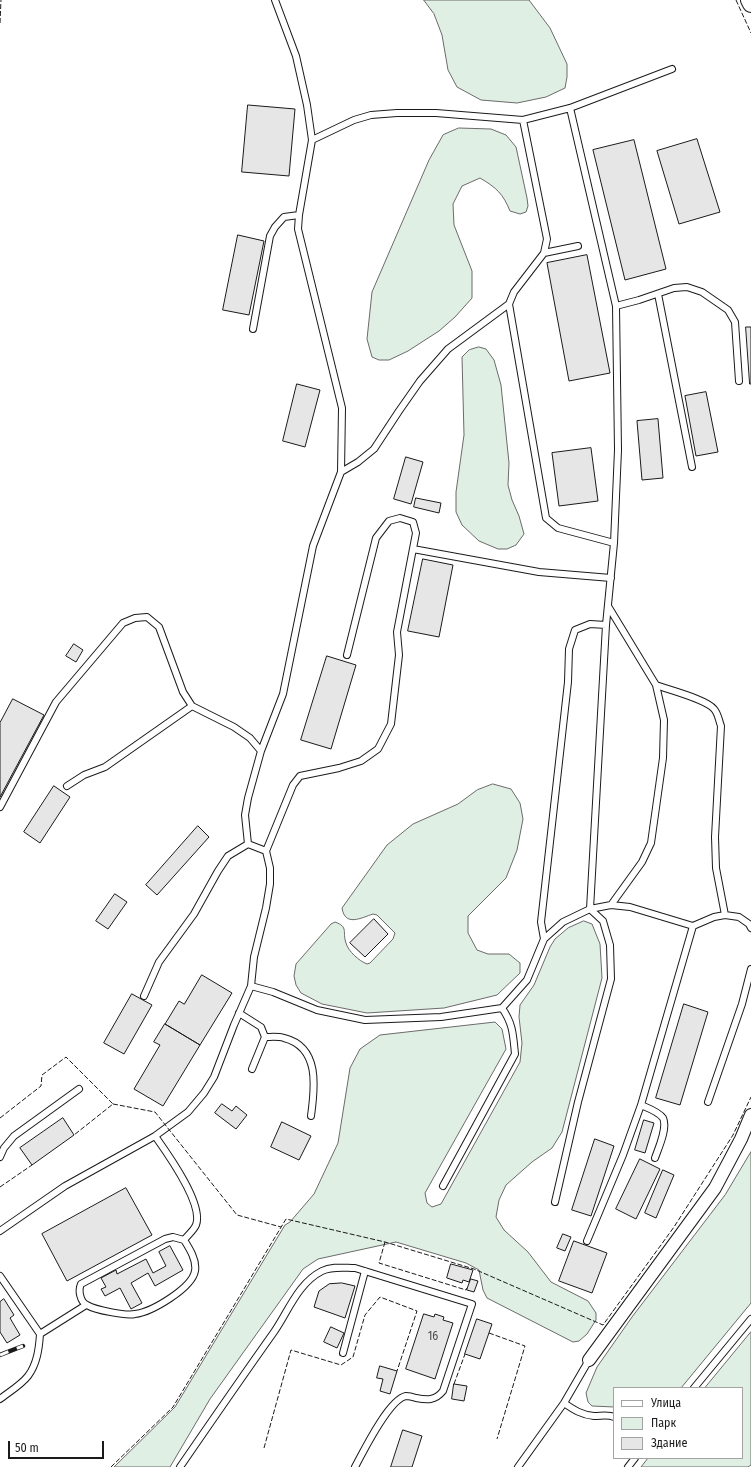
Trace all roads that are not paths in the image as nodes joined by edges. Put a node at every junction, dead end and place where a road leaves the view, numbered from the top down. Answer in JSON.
{"nodes":[{"id":1,"x":275,"y":0,"type":"edge"},
{"id":2,"x":749,"y":0,"type":"edge"},
{"id":3,"x":751,"y":4,"type":"edge"},
{"id":4,"x":672,"y":68,"type":"dead end"},
{"id":5,"x":570,"y":108,"type":"junction"},
{"id":6,"x":523,"y":120,"type":"junction"},
{"id":7,"x":312,"y":140,"type":"junction"},
{"id":8,"x":299,"y":215,"type":"junction"},
{"id":9,"x":578,"y":246,"type":"dead end"},
{"id":10,"x":544,"y":253,"type":"junction"},
{"id":11,"x":658,"y":294,"type":"junction"},
{"id":12,"x":509,"y":304,"type":"junction"},
{"id":13,"x":616,"y":306,"type":"junction"},
{"id":14,"x":254,"y":329,"type":"dead end"},
{"id":15,"x":739,"y":380,"type":"dead end"},
{"id":16,"x":692,"y":467,"type":"dead end"},
{"id":17,"x":341,"y":472,"type":"junction"},
{"id":18,"x":614,"y":543,"type":"junction"},
{"id":19,"x":413,"y":550,"type":"junction"},
{"id":20,"x":611,"y":578,"type":"junction"},
{"id":21,"x":608,"y":606,"type":"junction"},
{"id":22,"x":606,"y":625,"type":"junction"},
{"id":23,"x":347,"y":655,"type":"dead end"},
{"id":24,"x":656,"y":685,"type":"junction"},
{"id":25,"x":192,"y":706,"type":"junction"},
{"id":26,"x":261,"y":752,"type":"junction"},
{"id":27,"x":67,"y":786,"type":"dead end"},
{"id":28,"x":0,"y":807,"type":"edge"},
{"id":29,"x":248,"y":844,"type":"junction"},
{"id":30,"x":266,"y":851,"type":"junction"},
{"id":31,"x":611,"y":905,"type":"junction"},
{"id":32,"x":590,"y":910,"type":"junction"},
{"id":33,"x":725,"y":915,"type":"junction"},
{"id":34,"x":693,"y":926,"type":"junction"},
{"id":35,"x":751,"y":928,"type":"edge"},
{"id":36,"x":544,"y":938,"type":"junction"},
{"id":37,"x":751,"y":969,"type":"edge"},
{"id":38,"x":250,"y":986,"type":"junction"},
{"id":39,"x":144,"y":996,"type":"dead end"},
{"id":40,"x":502,"y":1008,"type":"junction"},
{"id":41,"x":239,"y":1013,"type":"junction"},
{"id":42,"x":265,"y":1037,"type":"junction"},
{"id":43,"x":252,"y":1068,"type":"dead end"},
{"id":44,"x":79,"y":1089,"type":"dead end"},
{"id":45,"x":708,"y":1102,"type":"dead end"},
{"id":46,"x":641,"y":1105,"type":"junction"},
{"id":47,"x":751,"y":1115,"type":"edge"},
{"id":48,"x":311,"y":1116,"type":"dead end"},
{"id":49,"x":155,"y":1136,"type":"junction"},
{"id":50,"x":0,"y":1157,"type":"edge"},
{"id":51,"x":655,"y":1158,"type":"dead end"},
{"id":52,"x":443,"y":1186,"type":"dead end"},
{"id":53,"x":555,"y":1202,"type":"dead end"},
{"id":54,"x":0,"y":1231,"type":"edge"},
{"id":55,"x":184,"y":1240,"type":"junction"},
{"id":56,"x":587,"y":1241,"type":"dead end"},
{"id":57,"x":365,"y":1271,"type":"junction"},
{"id":58,"x":0,"y":1276,"type":"edge"},
{"id":59,"x":6,"y":1286,"type":"junction"},
{"id":60,"x":0,"y":1290,"type":"edge"},
{"id":61,"x":86,"y":1305,"type":"junction"},
{"id":62,"x":751,"y":1319,"type":"edge"},
{"id":63,"x":40,"y":1334,"type":"junction"},
{"id":64,"x":343,"y":1353,"type":"dead end"},
{"id":65,"x":588,"y":1360,"type":"joint"},
{"id":66,"x":695,"y":1387,"type":"edge"},
{"id":67,"x":0,"y":1399,"type":"edge"},
{"id":68,"x":564,"y":1403,"type":"junction"},
{"id":69,"x":613,"y":1416,"type":"edge"},
{"id":70,"x":634,"y":1459,"type":"edge"},
{"id":71,"x":180,"y":1467,"type":"edge"},
{"id":72,"x":355,"y":1467,"type":"edge"},
{"id":73,"x":518,"y":1467,"type":"edge"},
{"id":74,"x":628,"y":1467,"type":"edge"}],
"edges":[{"from":1,"to":7,"type":"lane"},
{"from":2,"to":3,"type":"main road"},
{"from":4,"to":5,"type":"lane"},
{"from":5,"to":6,"type":"lane"},
{"from":5,"to":13,"type":"lane"},
{"from":6,"to":7,"type":"lane"},
{"from":6,"to":10,"type":"lane"},
{"from":7,"to":8,"type":"lane"},
{"from":8,"to":14,"type":"lane"},
{"from":8,"to":17,"type":"lane"},
{"from":9,"to":10,"type":"lane"},
{"from":10,"to":12,"type":"lane"},
{"from":11,"to":13,"type":"lane"},
{"from":11,"to":15,"type":"lane"},
{"from":11,"to":16,"type":"lane"},
{"from":12,"to":17,"type":"lane"},
{"from":12,"to":18,"type":"lane"},
{"from":13,"to":18,"type":"lane"},
{"from":17,"to":26,"type":"lane"},
{"from":18,"to":20,"type":"lane"},
{"from":19,"to":20,"type":"lane"},
{"from":19,"to":23,"type":"lane"},
{"from":19,"to":30,"type":"lane"},
{"from":20,"to":21,"type":"lane"},
{"from":21,"to":22,"type":"lane"},
{"from":21,"to":24,"type":"lane"},
{"from":22,"to":32,"type":"lane"},
{"from":22,"to":36,"type":"lane"},
{"from":24,"to":31,"type":"lane"},
{"from":24,"to":33,"type":"lane"},
{"from":25,"to":26,"type":"lane"},
{"from":25,"to":27,"type":"lane"},
{"from":25,"to":28,"type":"lane"},
{"from":26,"to":29,"type":"lane"},
{"from":29,"to":30,"type":"lane"},
{"from":29,"to":39,"type":"lane"},
{"from":30,"to":38,"type":"lane"},
{"from":31,"to":32,"type":"lane"},
{"from":31,"to":34,"type":"lane"},
{"from":32,"to":36,"type":"lane"},
{"from":32,"to":53,"type":"lane"},
{"from":33,"to":34,"type":"lane"},
{"from":33,"to":35,"type":"lane"},
{"from":34,"to":46,"type":"lane"},
{"from":36,"to":40,"type":"lane"},
{"from":37,"to":45,"type":"lane"},
{"from":38,"to":40,"type":"lane"},
{"from":38,"to":41,"type":"lane"},
{"from":40,"to":52,"type":"lane"},
{"from":41,"to":42,"type":"lane"},
{"from":41,"to":49,"type":"lane"},
{"from":42,"to":43,"type":"lane"},
{"from":42,"to":48,"type":"lane"},
{"from":44,"to":50,"type":"lane"},
{"from":46,"to":51,"type":"lane"},
{"from":46,"to":56,"type":"lane"},
{"from":47,"to":65,"type":"street"},
{"from":49,"to":54,"type":"lane"},
{"from":49,"to":55,"type":"lane"},
{"from":55,"to":61,"type":"lane"},
{"from":55,"to":61,"type":"lane"},
{"from":57,"to":64,"type":"lane"},
{"from":57,"to":71,"type":"lane"},
{"from":57,"to":72,"type":"lane"},
{"from":58,"to":59,"type":"lane"},
{"from":59,"to":60,"type":"lane"},
{"from":59,"to":63,"type":"lane"},
{"from":61,"to":63,"type":"lane"},
{"from":62,"to":66,"type":"lane"},
{"from":63,"to":67,"type":"lane"},
{"from":65,"to":68,"type":"lane"},
{"from":68,"to":69,"type":"lane"},
{"from":68,"to":73,"type":"lane"},
{"from":70,"to":74,"type":"lane"}]}
